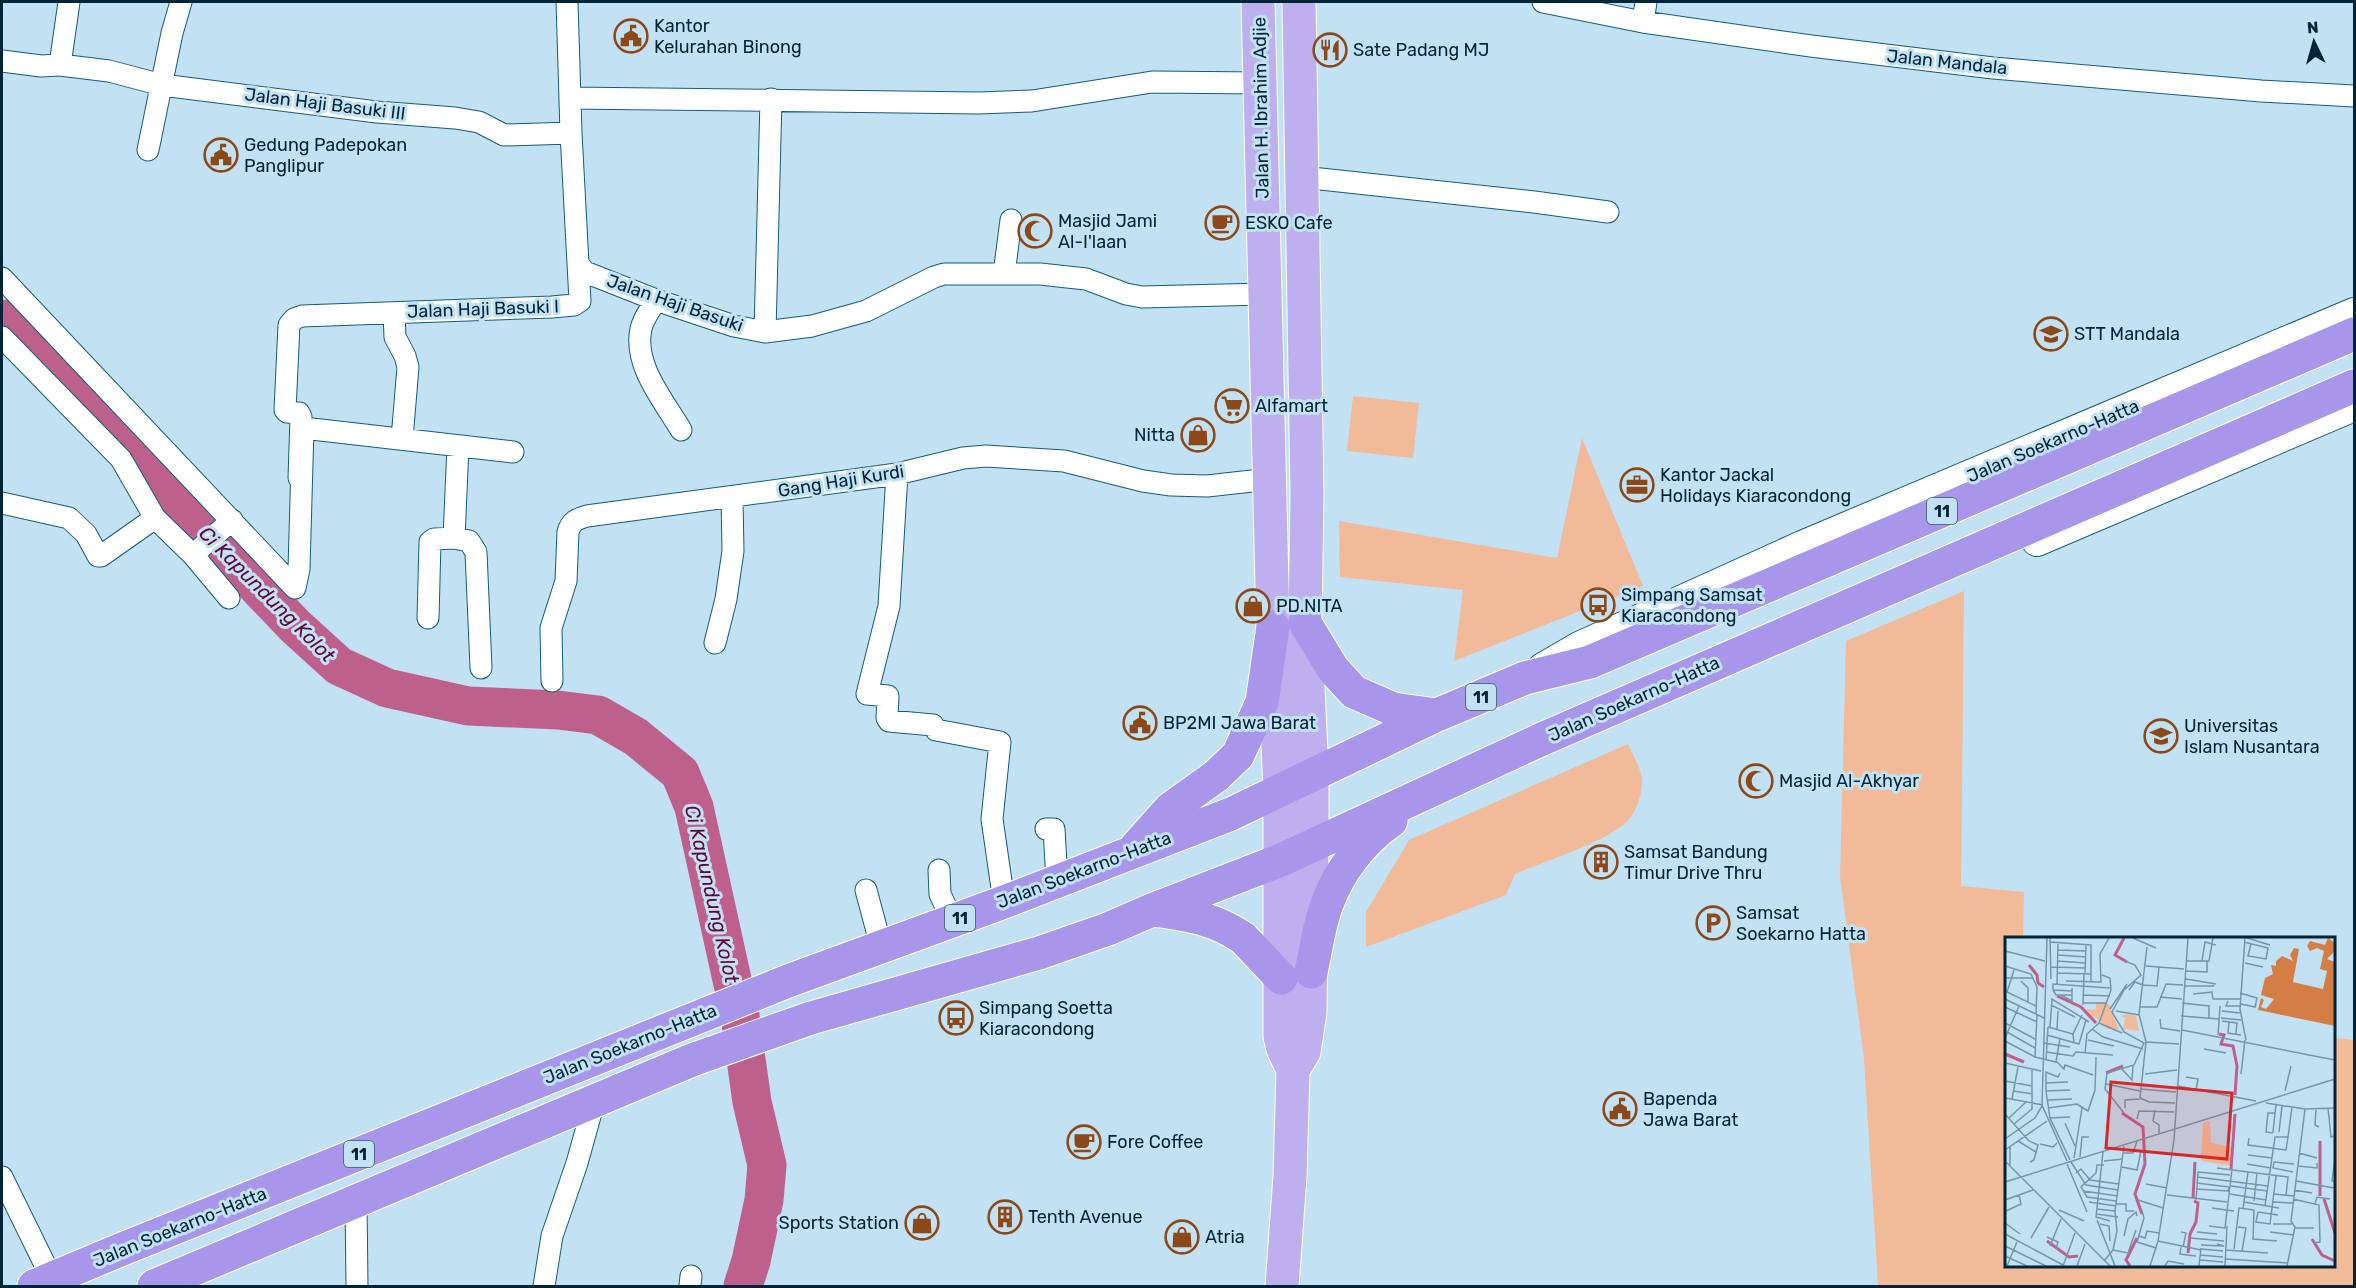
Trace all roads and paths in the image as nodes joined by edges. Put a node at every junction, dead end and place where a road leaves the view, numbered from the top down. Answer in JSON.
{"nodes":[{"id":1,"x":69,"y":2,"type":"edge"},
{"id":2,"x":181,"y":2,"type":"edge"},
{"id":3,"x":567,"y":2,"type":"edge"},
{"id":4,"x":1258,"y":2,"type":"edge"},
{"id":5,"x":1299,"y":2,"type":"edge"},
{"id":6,"x":1543,"y":2,"type":"edge"},
{"id":7,"x":1645,"y":12,"type":"edge"},
{"id":8,"x":2,"y":62,"type":"edge"},
{"id":9,"x":60,"y":65,"type":"junction"},
{"id":10,"x":1260,"y":83,"type":"junction"},
{"id":11,"x":162,"y":85,"type":"junction"},
{"id":12,"x":2355,"y":96,"type":"edge"},
{"id":13,"x":570,"y":98,"type":"junction"},
{"id":14,"x":771,"y":99,"type":"junction"},
{"id":15,"x":571,"y":133,"type":"junction"},
{"id":16,"x":148,"y":150,"type":"dead end"},
{"id":17,"x":1302,"y":177,"type":"junction"},
{"id":18,"x":1608,"y":212,"type":"dead end"},
{"id":19,"x":1011,"y":220,"type":"dead end"},
{"id":20,"x":578,"y":264,"type":"junction"},
{"id":21,"x":1004,"y":274,"type":"junction"},
{"id":22,"x":2,"y":278,"type":"edge"},
{"id":23,"x":1265,"y":294,"type":"junction"},
{"id":24,"x":657,"y":300,"type":"junction"},
{"id":25,"x":394,"y":313,"type":"junction"},
{"id":26,"x":2355,"y":313,"type":"edge"},
{"id":27,"x":765,"y":332,"type":"junction"},
{"id":28,"x":2355,"y":334,"type":"edge"},
{"id":29,"x":2,"y":336,"type":"edge"},
{"id":30,"x":2355,"y":386,"type":"edge"},
{"id":31,"x":2355,"y":406,"type":"edge"},
{"id":32,"x":681,"y":430,"type":"dead end"},
{"id":33,"x":402,"y":439,"type":"junction"},
{"id":34,"x":459,"y":446,"type":"junction"},
{"id":35,"x":513,"y":452,"type":"dead end"},
{"id":36,"x":897,"y":474,"type":"junction"},
{"id":37,"x":299,"y":478,"type":"dead end"},
{"id":38,"x":1270,"y":479,"type":"junction"},
{"id":39,"x":732,"y":498,"type":"junction"},
{"id":40,"x":2,"y":503,"type":"edge"},
{"id":41,"x":155,"y":518,"type":"junction"},
{"id":42,"x":229,"y":522,"type":"junction"},
{"id":43,"x":454,"y":538,"type":"junction"},
{"id":44,"x":195,"y":554,"type":"junction"},
{"id":45,"x":230,"y":598,"type":"dead end"},
{"id":46,"x":428,"y":618,"type":"dead end"},
{"id":47,"x":1305,"y":623,"type":"junction"},
{"id":48,"x":1273,"y":627,"type":"junction"},
{"id":49,"x":714,"y":643,"type":"dead end"},
{"id":50,"x":481,"y":668,"type":"dead end"},
{"id":51,"x":1525,"y":678,"type":"junction"},
{"id":52,"x":552,"y":681,"type":"dead end"},
{"id":53,"x":1437,"y":715,"type":"junction"},
{"id":54,"x":1540,"y":740,"type":"junction"},
{"id":55,"x":1312,"y":775,"type":"junction"},
{"id":56,"x":1459,"y":779,"type":"junction"},
{"id":57,"x":1281,"y":791,"type":"junction"},
{"id":58,"x":1046,"y":829,"type":"dead end"},
{"id":59,"x":1312,"y":847,"type":"junction"},
{"id":60,"x":1131,"y":852,"type":"junction"},
{"id":61,"x":1281,"y":860,"type":"junction"},
{"id":62,"x":939,"y":870,"type":"dead end"},
{"id":63,"x":1057,"y":881,"type":"junction"},
{"id":64,"x":866,"y":890,"type":"dead end"},
{"id":65,"x":1004,"y":902,"type":"junction"},
{"id":66,"x":1152,"y":910,"type":"junction"},
{"id":67,"x":952,"y":920,"type":"junction"},
{"id":68,"x":881,"y":946,"type":"junction"},
{"id":69,"x":1296,"y":975,"type":"junction"},
{"id":70,"x":594,"y":1102,"type":"junction"},
{"id":71,"x":2,"y":1177,"type":"edge"},
{"id":72,"x":356,"y":1201,"type":"junction"},
{"id":73,"x":43,"y":1283,"type":"edge"},
{"id":74,"x":154,"y":1287,"type":"edge"},
{"id":75,"x":357,"y":1287,"type":"edge"},
{"id":76,"x":544,"y":1287,"type":"edge"},
{"id":77,"x":1282,"y":1287,"type":"edge"}],
"edges":[{"from":1,"to":9,"type":"street"},
{"from":2,"to":11,"type":"street"},
{"from":3,"to":13,"type":"street","name":"Jalan Haji Basuki I"},
{"from":4,"to":10,"type":"main road","name":"Jalan H. Ibrahim Adjie"},
{"from":5,"to":17,"type":"main road"},
{"from":6,"to":7,"type":"street","name":"Jalan Mandala"},
{"from":7,"to":12,"type":"street","name":"Jalan Mandala"},
{"from":8,"to":9,"type":"street","name":"Jalan Haji Basuki III"},
{"from":9,"to":11,"type":"street","name":"Jalan Haji Basuki III"},
{"from":10,"to":14,"type":"street"},
{"from":10,"to":23,"type":"main road","name":"Jalan H. Ibrahim Adjie"},
{"from":11,"to":15,"type":"street","name":"Jalan Haji Basuki III"},
{"from":11,"to":16,"type":"street"},
{"from":13,"to":14,"type":"street"},
{"from":13,"to":15,"type":"street","name":"Jalan Haji Basuki I"},
{"from":14,"to":27,"type":"street"},
{"from":15,"to":20,"type":"street","name":"Jalan Haji Basuki I"},
{"from":17,"to":18,"type":"street"},
{"from":17,"to":47,"type":"main road"},
{"from":19,"to":21,"type":"street"},
{"from":20,"to":24,"type":"street","name":"Jalan Haji Basuki"},
{"from":20,"to":25,"type":"street","name":"Jalan Haji Basuki I"},
{"from":21,"to":23,"type":"street","name":"Jalan Haji Basuki"},
{"from":21,"to":27,"type":"street","name":"Jalan Haji Basuki"},
{"from":22,"to":42,"type":"street"},
{"from":23,"to":38,"type":"main road","name":"Jalan H. Ibrahim Adjie"},
{"from":24,"to":27,"type":"street","name":"Jalan Haji Basuki"},
{"from":24,"to":32,"type":"street"},
{"from":25,"to":33,"type":"street"},
{"from":25,"to":37,"type":"street","name":"Jalan Haji Basuki I"},
{"from":26,"to":51,"type":"main road","name":"Jalan Soekarno-Hatta"},
{"from":28,"to":51,"type":"highway","name":"Jalan Soekarno-Hatta","number":"11"},
{"from":29,"to":41,"type":"street"},
{"from":30,"to":54,"type":"highway","name":"Jalan Soekarno-Hatta","number":"11"},
{"from":31,"to":54,"type":"main road","name":"Jalan Soekarno-Hatta"},
{"from":33,"to":34,"type":"street"},
{"from":33,"to":42,"type":"street"},
{"from":34,"to":35,"type":"street"},
{"from":34,"to":43,"type":"street"},
{"from":36,"to":38,"type":"street","name":"Gang Haji Kurdi"},
{"from":36,"to":39,"type":"street","name":"Gang Haji Kurdi"},
{"from":36,"to":65,"type":"street"},
{"from":38,"to":48,"type":"main road","name":"Jalan H. Ibrahim Adjie"},
{"from":39,"to":49,"type":"street"},
{"from":39,"to":52,"type":"street","name":"Gang Haji Kurdi"},
{"from":40,"to":41,"type":"street"},
{"from":41,"to":44,"type":"street"},
{"from":42,"to":44,"type":"street"},
{"from":43,"to":46,"type":"street"},
{"from":43,"to":50,"type":"street"},
{"from":44,"to":45,"type":"street"},
{"from":47,"to":53,"type":"highway"},
{"from":47,"to":55,"type":"main road"},
{"from":48,"to":57,"type":"main road","name":"Jalan H. Ibrahim Adjie"},
{"from":48,"to":60,"type":"highway"},
{"from":51,"to":53,"type":"highway","name":"Jalan Soekarno-Hatta","number":"11"},
{"from":53,"to":55,"type":"highway","name":"Jalan Soekarno-Hatta","number":"11"},
{"from":54,"to":56,"type":"highway","name":"Jalan Soekarno-Hatta","number":"11"},
{"from":55,"to":57,"type":"highway","name":"Jalan Soekarno-Hatta","number":"11"},
{"from":55,"to":59,"type":"main road"},
{"from":56,"to":59,"type":"highway","name":"Jalan Soekarno-Hatta","number":"11"},
{"from":56,"to":69,"type":"highway"},
{"from":57,"to":60,"type":"highway","name":"Jalan Soekarno-Hatta","number":"11"},
{"from":57,"to":61,"type":"main road","name":"Jalan H. Ibrahim Adjie"},
{"from":58,"to":63,"type":"street"},
{"from":59,"to":61,"type":"highway","name":"Jalan Soekarno-Hatta","number":"11"},
{"from":59,"to":69,"type":"main road"},
{"from":60,"to":63,"type":"highway","name":"Jalan Soekarno-Hatta","number":"11"},
{"from":61,"to":66,"type":"highway","name":"Jalan Soekarno-Hatta","number":"11"},
{"from":61,"to":69,"type":"main road","name":"Jalan H. Ibrahim Adjie"},
{"from":62,"to":67,"type":"street"},
{"from":63,"to":65,"type":"highway","name":"Jalan Soekarno-Hatta","number":"11"},
{"from":64,"to":68,"type":"street"},
{"from":65,"to":67,"type":"highway","name":"Jalan Soekarno-Hatta","number":"11"},
{"from":66,"to":69,"type":"highway"},
{"from":66,"to":70,"type":"highway","name":"Jalan Soekarno-Hatta","number":"11"},
{"from":67,"to":68,"type":"highway","name":"Jalan Soekarno-Hatta","number":"11"},
{"from":68,"to":73,"type":"highway","name":"Jalan Soekarno-Hatta","number":"11"},
{"from":69,"to":77,"type":"main road"},
{"from":70,"to":72,"type":"highway","name":"Jalan Soekarno-Hatta","number":"11"},
{"from":70,"to":76,"type":"street"},
{"from":71,"to":73,"type":"street"},
{"from":72,"to":74,"type":"highway","name":"Jalan Soekarno-Hatta","number":"11"},
{"from":72,"to":75,"type":"street"}]}
